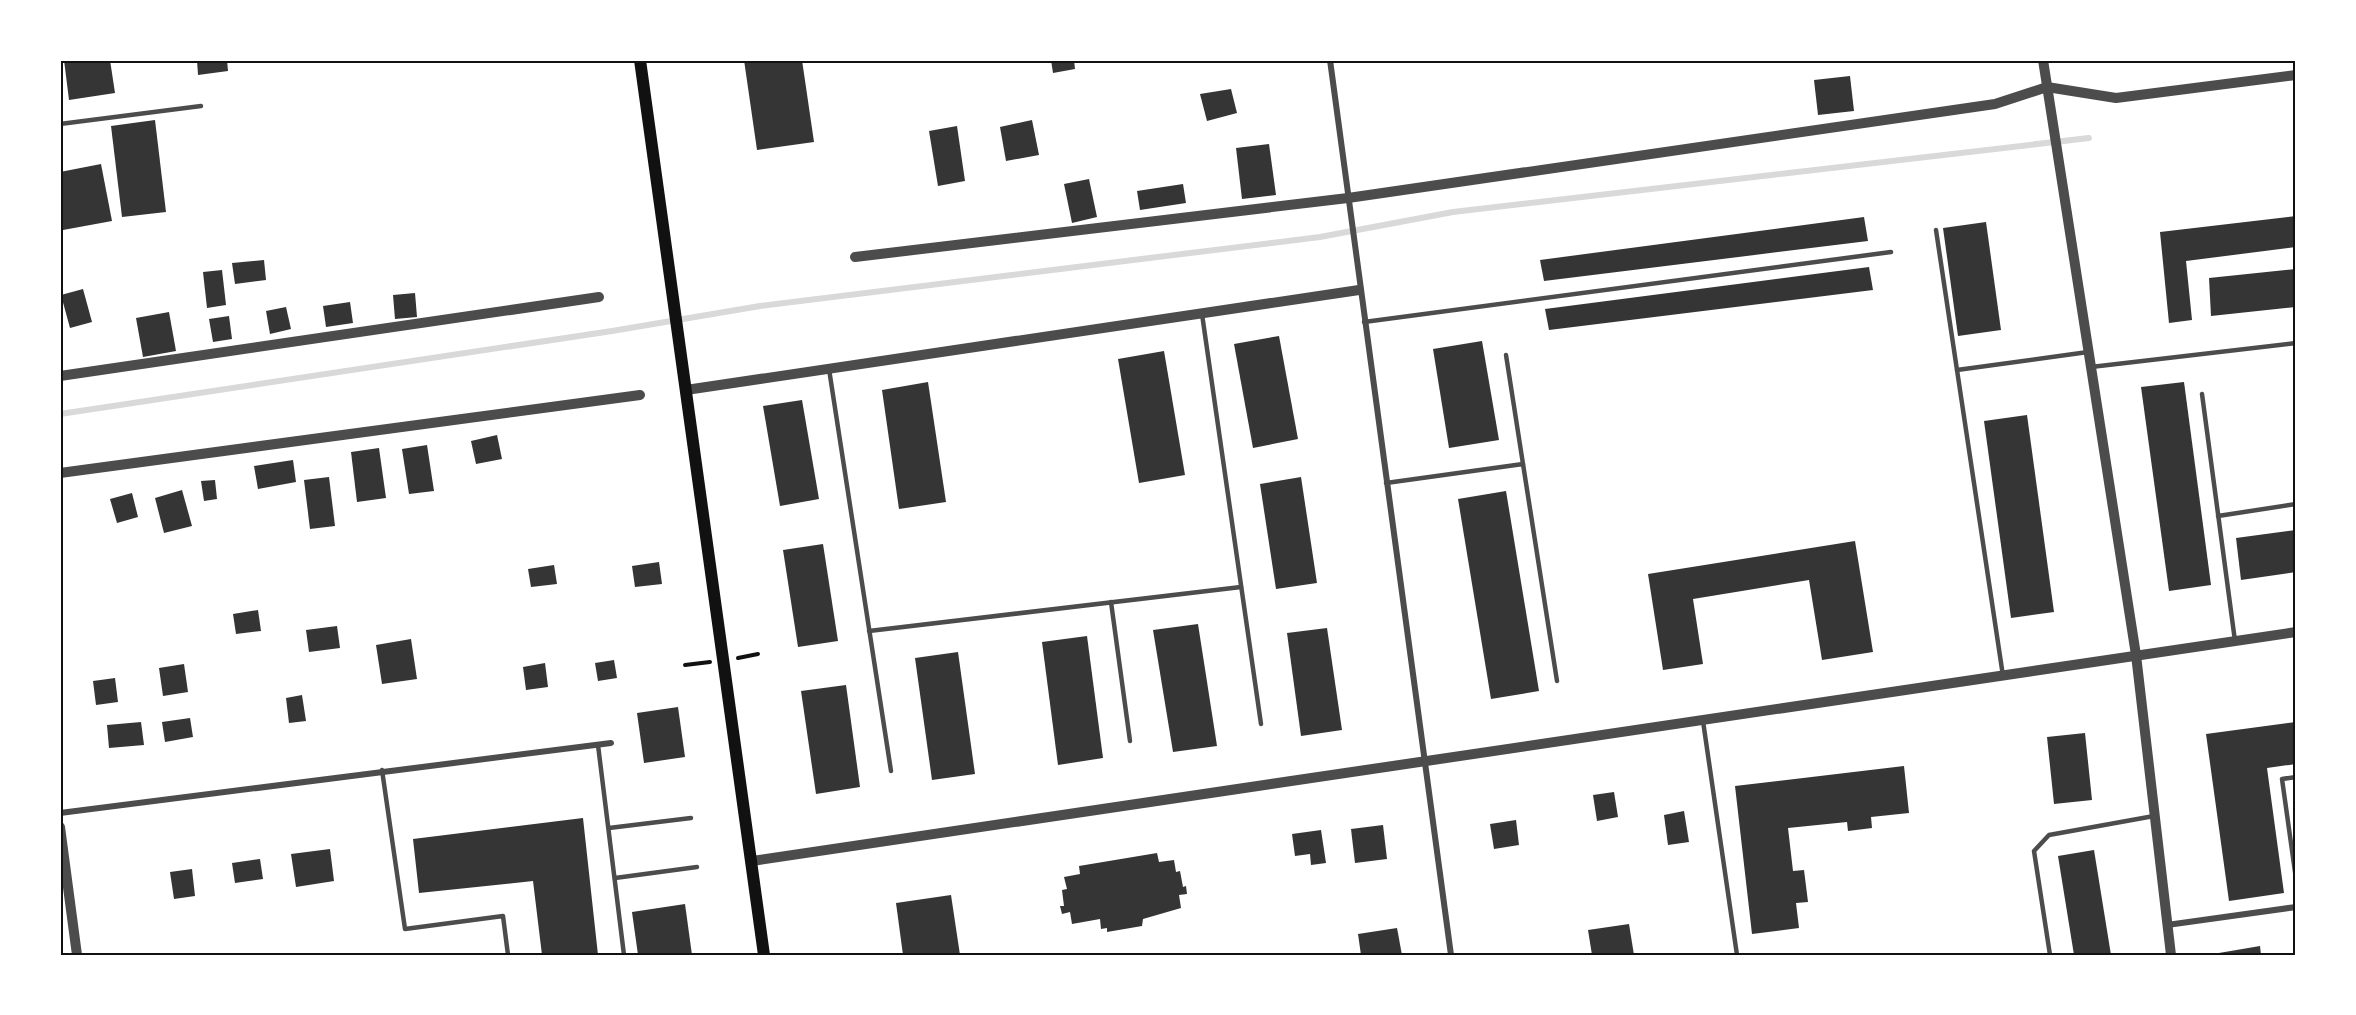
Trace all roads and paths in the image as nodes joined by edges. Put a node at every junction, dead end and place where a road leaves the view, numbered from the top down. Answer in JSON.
{"nodes":[{"id":1,"x":640,"y":60,"type":"edge"},
{"id":2,"x":1330,"y":60,"type":"edge"},
{"id":3,"x":2043,"y":60,"type":"edge"},
{"id":4,"x":2296,"y":75,"type":"edge"},
{"id":5,"x":2047,"y":87,"type":"junction"},
{"id":6,"x":201,"y":106,"type":"dead end"},
{"id":7,"x":60,"y":124,"type":"edge"},
{"id":8,"x":1347,"y":198,"type":"junction"},
{"id":9,"x":1936,"y":230,"type":"dead end"},
{"id":10,"x":1891,"y":252,"type":"dead end"},
{"id":11,"x":855,"y":257,"type":"dead end"},
{"id":12,"x":1359,"y":290,"type":"junction"},
{"id":13,"x":599,"y":297,"type":"dead end"},
{"id":14,"x":1202,"y":314,"type":"junction"},
{"id":15,"x":1364,"y":322,"type":"junction"},
{"id":16,"x":2296,"y":343,"type":"edge"},
{"id":17,"x":2088,"y":352,"type":"junction"},
{"id":18,"x":1506,"y":355,"type":"dead end"},
{"id":19,"x":2091,"y":367,"type":"junction"},
{"id":20,"x":829,"y":369,"type":"junction"},
{"id":21,"x":1957,"y":370,"type":"junction"},
{"id":22,"x":60,"y":376,"type":"edge"},
{"id":23,"x":686,"y":390,"type":"junction"},
{"id":24,"x":2202,"y":393,"type":"dead end"},
{"id":25,"x":640,"y":395,"type":"dead end"},
{"id":26,"x":1523,"y":464,"type":"junction"},
{"id":27,"x":60,"y":473,"type":"edge"},
{"id":28,"x":1386,"y":483,"type":"junction"},
{"id":29,"x":2296,"y":504,"type":"edge"},
{"id":30,"x":2218,"y":516,"type":"junction"},
{"id":31,"x":1241,"y":587,"type":"junction"},
{"id":32,"x":1111,"y":602,"type":"junction"},
{"id":33,"x":869,"y":632,"type":"junction"},
{"id":34,"x":2296,"y":632,"type":"edge"},
{"id":35,"x":2235,"y":641,"type":"junction"},
{"id":36,"x":2136,"y":655,"type":"junction"},
{"id":37,"x":2003,"y":676,"type":"junction"},
{"id":38,"x":1557,"y":681,"type":"dead end"},
{"id":39,"x":1703,"y":721,"type":"junction"},
{"id":40,"x":1261,"y":724,"type":"dead end"},
{"id":41,"x":1130,"y":741,"type":"dead end"},
{"id":42,"x":611,"y":743,"type":"dead end"},
{"id":43,"x":598,"y":745,"type":"junction"},
{"id":44,"x":1425,"y":763,"type":"junction"},
{"id":45,"x":382,"y":770,"type":"junction"},
{"id":46,"x":891,"y":771,"type":"dead end"},
{"id":47,"x":2296,"y":777,"type":"edge"},
{"id":48,"x":60,"y":813,"type":"edge"},
{"id":49,"x":2155,"y":816,"type":"junction"},
{"id":50,"x":691,"y":818,"type":"dead end"},
{"id":51,"x":60,"y":827,"type":"edge"},
{"id":52,"x":609,"y":828,"type":"junction"},
{"id":53,"x":752,"y":861,"type":"junction"},
{"id":54,"x":697,"y":867,"type":"dead end"},
{"id":55,"x":615,"y":878,"type":"junction"},
{"id":56,"x":2296,"y":879,"type":"edge"},
{"id":57,"x":2296,"y":907,"type":"edge"},
{"id":58,"x":2168,"y":925,"type":"junction"},
{"id":59,"x":77,"y":955,"type":"edge"},
{"id":60,"x":508,"y":955,"type":"edge"},
{"id":61,"x":624,"y":955,"type":"edge"},
{"id":62,"x":764,"y":955,"type":"edge"},
{"id":63,"x":1451,"y":955,"type":"edge"},
{"id":64,"x":1737,"y":955,"type":"edge"},
{"id":65,"x":2050,"y":955,"type":"edge"},
{"id":66,"x":2171,"y":955,"type":"edge"}],
"edges":[{"from":1,"to":23,"type":"main road"},
{"from":2,"to":8,"type":"street"},
{"from":3,"to":5,"type":"street"},
{"from":4,"to":5,"type":"street"},
{"from":5,"to":8,"type":"street"},
{"from":5,"to":17,"type":"street"},
{"from":6,"to":7,"type":"lane"},
{"from":8,"to":11,"type":"street"},
{"from":8,"to":12,"type":"street"},
{"from":9,"to":21,"type":"lane"},
{"from":10,"to":15,"type":"lane"},
{"from":12,"to":14,"type":"street"},
{"from":12,"to":15,"type":"street"},
{"from":13,"to":22,"type":"street"},
{"from":14,"to":20,"type":"street"},
{"from":14,"to":31,"type":"lane"},
{"from":15,"to":28,"type":"street"},
{"from":16,"to":19,"type":"lane"},
{"from":17,"to":19,"type":"street"},
{"from":17,"to":21,"type":"lane"},
{"from":18,"to":26,"type":"lane"},
{"from":19,"to":36,"type":"street"},
{"from":20,"to":23,"type":"street"},
{"from":20,"to":33,"type":"lane"},
{"from":21,"to":37,"type":"lane"},
{"from":23,"to":53,"type":"main road"},
{"from":24,"to":30,"type":"lane"},
{"from":25,"to":27,"type":"street"},
{"from":26,"to":28,"type":"lane"},
{"from":26,"to":38,"type":"lane"},
{"from":28,"to":44,"type":"street"},
{"from":29,"to":30,"type":"lane"},
{"from":30,"to":35,"type":"lane"},
{"from":31,"to":32,"type":"lane"},
{"from":31,"to":40,"type":"lane"},
{"from":32,"to":33,"type":"lane"},
{"from":32,"to":41,"type":"lane"},
{"from":33,"to":46,"type":"lane"},
{"from":34,"to":35,"type":"street"},
{"from":35,"to":36,"type":"street"},
{"from":36,"to":37,"type":"street"},
{"from":36,"to":49,"type":"street"},
{"from":37,"to":39,"type":"street"},
{"from":39,"to":44,"type":"street"},
{"from":39,"to":64,"type":"lane"},
{"from":42,"to":43,"type":"street"},
{"from":43,"to":45,"type":"street"},
{"from":43,"to":52,"type":"lane"},
{"from":44,"to":53,"type":"street"},
{"from":44,"to":63,"type":"street"},
{"from":45,"to":48,"type":"street"},
{"from":45,"to":60,"type":"lane"},
{"from":47,"to":56,"type":"lane"},
{"from":49,"to":58,"type":"street"},
{"from":49,"to":65,"type":"lane"},
{"from":50,"to":52,"type":"lane"},
{"from":51,"to":59,"type":"street"},
{"from":52,"to":55,"type":"lane"},
{"from":53,"to":62,"type":"main road"},
{"from":54,"to":55,"type":"lane"},
{"from":55,"to":61,"type":"lane"},
{"from":57,"to":58,"type":"street"},
{"from":58,"to":66,"type":"street"}]}
